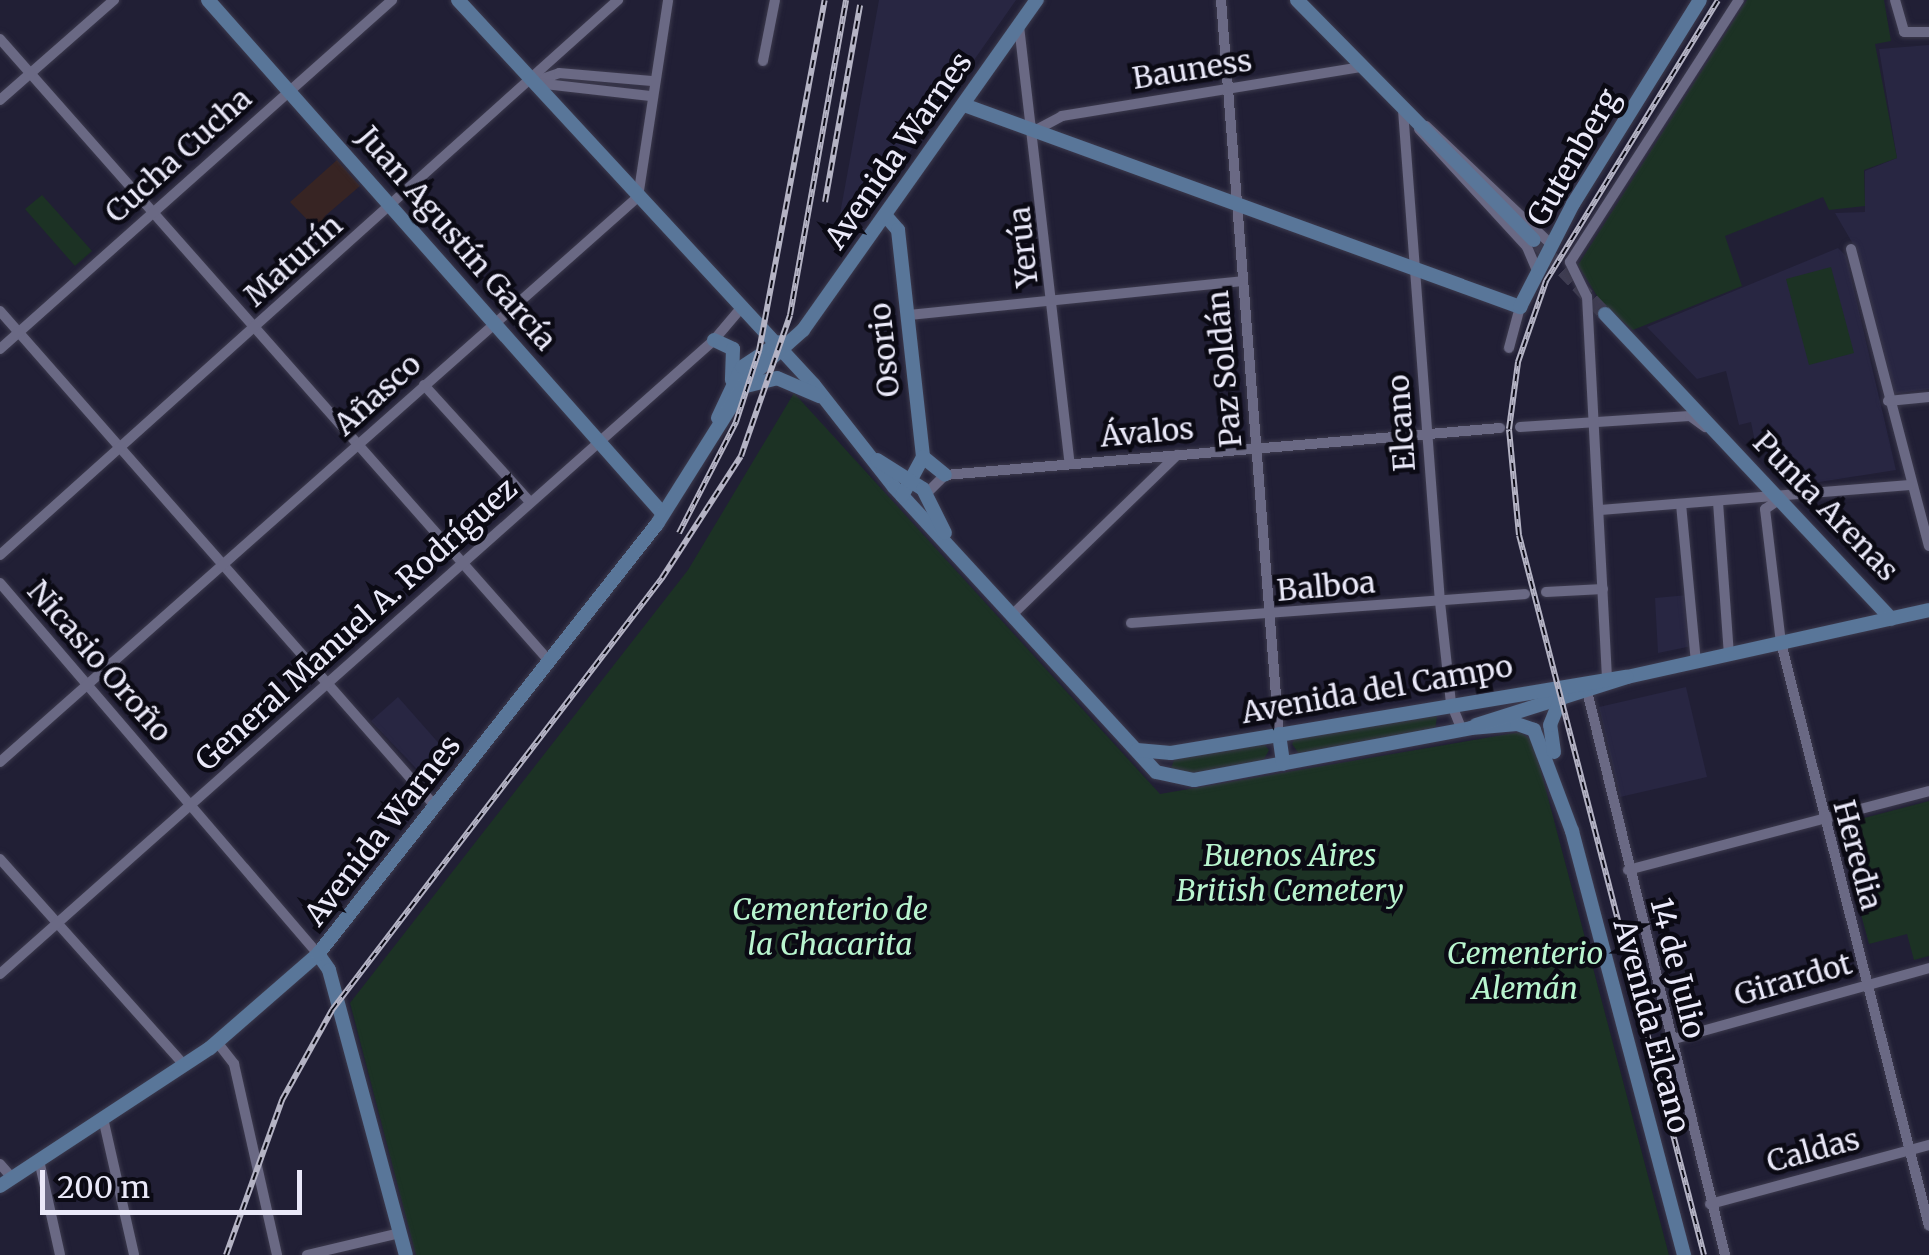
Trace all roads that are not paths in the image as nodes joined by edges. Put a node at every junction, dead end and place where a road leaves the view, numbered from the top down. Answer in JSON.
{"nodes":[{"id":1,"x":114,"y":0,"type":"edge"},
{"id":2,"x":208,"y":0,"type":"edge"},
{"id":3,"x":392,"y":0,"type":"edge"},
{"id":4,"x":458,"y":0,"type":"edge"},
{"id":5,"x":618,"y":0,"type":"edge"},
{"id":6,"x":668,"y":0,"type":"edge"},
{"id":7,"x":775,"y":0,"type":"edge"},
{"id":8,"x":1037,"y":0,"type":"edge"},
{"id":9,"x":1221,"y":0,"type":"edge"},
{"id":10,"x":1297,"y":0,"type":"edge"},
{"id":11,"x":1700,"y":0,"type":"edge"},
{"id":12,"x":1739,"y":0,"type":"edge"},
{"id":13,"x":1894,"y":0,"type":"edge"},
{"id":14,"x":1019,"y":26,"type":"junction"},
{"id":15,"x":1929,"y":32,"type":"edge"},
{"id":16,"x":0,"y":39,"type":"edge"},
{"id":17,"x":763,"y":61,"type":"dead end"},
{"id":18,"x":1360,"y":67,"type":"junction"},
{"id":19,"x":31,"y":73,"type":"junction"},
{"id":20,"x":652,"y":80,"type":"junction"},
{"id":21,"x":533,"y":82,"type":"junction"},
{"id":22,"x":1227,"y":88,"type":"junction"},
{"id":23,"x":288,"y":89,"type":"junction"},
{"id":24,"x":650,"y":96,"type":"junction"},
{"id":25,"x":0,"y":100,"type":"edge"},
{"id":26,"x":964,"y":105,"type":"junction"},
{"id":27,"x":1408,"y":115,"type":"junction"},
{"id":28,"x":1036,"y":130,"type":"junction"},
{"id":29,"x":638,"y":197,"type":"junction"},
{"id":30,"x":1238,"y":203,"type":"junction"},
{"id":31,"x":392,"y":206,"type":"junction"},
{"id":32,"x":154,"y":210,"type":"junction"},
{"id":33,"x":885,"y":216,"type":"junction"},
{"id":34,"x":1534,"y":240,"type":"tunnel mouth"},
{"id":35,"x":1552,"y":244,"type":"junction"},
{"id":36,"x":1852,"y":250,"type":"dead end"},
{"id":37,"x":1414,"y":269,"type":"junction"},
{"id":38,"x":1537,"y":270,"type":"junction"},
{"id":39,"x":1242,"y":281,"type":"junction"},
{"id":40,"x":1054,"y":300,"type":"junction"},
{"id":41,"x":1520,"y":307,"type":"junction"},
{"id":42,"x":741,"y":308,"type":"junction"},
{"id":43,"x":0,"y":311,"type":"edge"},
{"id":44,"x":1606,"y":314,"type":"tunnel mouth"},
{"id":45,"x":909,"y":315,"type":"junction"},
{"id":46,"x":496,"y":323,"type":"junction"},
{"id":47,"x":255,"y":327,"type":"junction"},
{"id":48,"x":803,"y":330,"type":"junction"},
{"id":49,"x":19,"y":332,"type":"junction"},
{"id":50,"x":714,"y":340,"type":"junction"},
{"id":51,"x":779,"y":348,"type":"junction"},
{"id":52,"x":1510,"y":348,"type":"dead end"},
{"id":53,"x":0,"y":349,"type":"edge"},
{"id":54,"x":796,"y":366,"type":"junction"},
{"id":55,"x":739,"y":383,"type":"junction"},
{"id":56,"x":424,"y":385,"type":"junction"},
{"id":57,"x":819,"y":396,"type":"junction"},
{"id":58,"x":1929,"y":397,"type":"edge"},
{"id":59,"x":1888,"y":401,"type":"junction"},
{"id":60,"x":1594,"y":422,"type":"junction"},
{"id":61,"x":1520,"y":427,"type":"dead end"},
{"id":62,"x":1500,"y":428,"type":"dead end"},
{"id":63,"x":1718,"y":432,"type":"junction"},
{"id":64,"x":1427,"y":434,"type":"junction"},
{"id":65,"x":598,"y":441,"type":"junction"},
{"id":66,"x":357,"y":444,"type":"junction"},
{"id":67,"x":1256,"y":447,"type":"junction"},
{"id":68,"x":120,"y":448,"type":"junction"},
{"id":69,"x":1177,"y":455,"type":"junction"},
{"id":70,"x":923,"y":457,"type":"junction"},
{"id":71,"x":874,"y":458,"type":"junction"},
{"id":72,"x":1070,"y":464,"type":"junction"},
{"id":73,"x":945,"y":475,"type":"junction"},
{"id":74,"x":910,"y":479,"type":"junction"},
{"id":75,"x":1911,"y":485,"type":"junction"},
{"id":76,"x":926,"y":494,"type":"junction"},
{"id":77,"x":1780,"y":499,"type":"junction"},
{"id":78,"x":529,"y":500,"type":"junction"},
{"id":79,"x":906,"y":500,"type":"junction"},
{"id":80,"x":1718,"y":502,"type":"junction"},
{"id":81,"x":1681,"y":504,"type":"junction"},
{"id":82,"x":1599,"y":510,"type":"junction"},
{"id":83,"x":663,"y":514,"type":"junction"},
{"id":84,"x":950,"y":542,"type":"junction"},
{"id":85,"x":1929,"y":546,"type":"edge"},
{"id":86,"x":0,"y":555,"type":"edge"},
{"id":87,"x":460,"y":561,"type":"junction"},
{"id":88,"x":224,"y":564,"type":"junction"},
{"id":89,"x":0,"y":583,"type":"edge"},
{"id":90,"x":1603,"y":588,"type":"junction"},
{"id":91,"x":1546,"y":592,"type":"dead end"},
{"id":92,"x":1524,"y":594,"type":"dead end"},
{"id":93,"x":1440,"y":602,"type":"junction"},
{"id":94,"x":1929,"y":610,"type":"edge"},
{"id":95,"x":1014,"y":612,"type":"junction"},
{"id":96,"x":1268,"y":616,"type":"junction"},
{"id":97,"x":1891,"y":618,"type":"junction"},
{"id":98,"x":1130,"y":623,"type":"dead end"},
{"id":99,"x":1782,"y":644,"type":"junction"},
{"id":100,"x":1729,"y":655,"type":"junction"},
{"id":101,"x":550,"y":662,"type":"junction"},
{"id":102,"x":1696,"y":662,"type":"junction"},
{"id":103,"x":1626,"y":677,"type":"junction"},
{"id":104,"x":1607,"y":678,"type":"junction"},
{"id":105,"x":326,"y":683,"type":"junction"},
{"id":106,"x":88,"y":684,"type":"junction"},
{"id":107,"x":1587,"y":691,"type":"junction"},
{"id":108,"x":1511,"y":694,"type":"junction"},
{"id":109,"x":1562,"y":696,"type":"junction"},
{"id":110,"x":1451,"y":704,"type":"junction"},
{"id":111,"x":1530,"y":706,"type":"junction"},
{"id":112,"x":1434,"y":707,"type":"junction"},
{"id":113,"x":1467,"y":729,"type":"junction"},
{"id":114,"x":1279,"y":734,"type":"junction"},
{"id":115,"x":1438,"y":735,"type":"junction"},
{"id":116,"x":1544,"y":735,"type":"junction"},
{"id":117,"x":1137,"y":750,"type":"junction"},
{"id":118,"x":0,"y":762,"type":"edge"},
{"id":119,"x":1283,"y":764,"type":"junction"},
{"id":120,"x":1929,"y":791,"type":"edge"},
{"id":121,"x":192,"y":805,"type":"junction"},
{"id":122,"x":436,"y":806,"type":"junction"},
{"id":123,"x":1827,"y":820,"type":"junction"},
{"id":124,"x":0,"y":859,"type":"edge"},
{"id":125,"x":1628,"y":870,"type":"junction"},
{"id":126,"x":58,"y":924,"type":"junction"},
{"id":127,"x":318,"y":954,"type":"junction"},
{"id":128,"x":1929,"y":968,"type":"edge"},
{"id":129,"x":0,"y":974,"type":"edge"},
{"id":130,"x":1866,"y":985,"type":"junction"},
{"id":131,"x":1670,"y":1040,"type":"junction"},
{"id":132,"x":217,"y":1042,"type":"junction"},
{"id":133,"x":184,"y":1065,"type":"junction"},
{"id":134,"x":103,"y":1118,"type":"junction"},
{"id":135,"x":1929,"y":1145,"type":"edge"},
{"id":136,"x":1908,"y":1150,"type":"junction"},
{"id":137,"x":39,"y":1160,"type":"junction"},
{"id":138,"x":0,"y":1164,"type":"edge"},
{"id":139,"x":6,"y":1182,"type":"edge"},
{"id":140,"x":1710,"y":1204,"type":"junction"},
{"id":141,"x":1929,"y":1226,"type":"edge"},
{"id":142,"x":400,"y":1233,"type":"junction"},
{"id":143,"x":60,"y":1255,"type":"edge"},
{"id":144,"x":134,"y":1255,"type":"edge"},
{"id":145,"x":277,"y":1255,"type":"edge"},
{"id":146,"x":307,"y":1255,"type":"edge"},
{"id":147,"x":406,"y":1255,"type":"edge"},
{"id":148,"x":1684,"y":1255,"type":"edge"},
{"id":149,"x":1725,"y":1255,"type":"edge"}],
"edges":[{"from":1,"to":19,"type":"street"},
{"from":2,"to":23,"type":"main road","name":"Juan Agustín García"},
{"from":3,"to":23,"type":"street","name":"Cucha Cucha"},
{"from":4,"to":21,"type":"main road"},
{"from":5,"to":21,"type":"street","name":"Maturín"},
{"from":6,"to":20,"type":"street"},
{"from":7,"to":17,"type":"street"},
{"from":8,"to":14,"type":"main road","name":"Avenida Warnes"},
{"from":9,"to":22,"type":"street","name":"Paz Soldán"},
{"from":10,"to":18,"type":"main road"},
{"from":11,"to":35,"type":"main road","name":"Gutenberg"},
{"from":12,"to":60,"type":"street","name":"Gutenberg"},
{"from":13,"to":15,"type":"street"},
{"from":14,"to":26,"type":"main road","name":"Avenida Warnes"},
{"from":14,"to":28,"type":"street","name":"Yerúa"},
{"from":16,"to":19,"type":"street"},
{"from":18,"to":22,"type":"street","name":"Bauness"},
{"from":18,"to":27,"type":"main road"},
{"from":19,"to":25,"type":"street"},
{"from":19,"to":32,"type":"street"},
{"from":20,"to":21,"type":"street"},
{"from":20,"to":24,"type":"street"},
{"from":21,"to":24,"type":"street"},
{"from":21,"to":29,"type":"main road"},
{"from":21,"to":31,"type":"street","name":"Maturín"},
{"from":22,"to":28,"type":"street","name":"Bauness"},
{"from":22,"to":30,"type":"street","name":"Paz Soldán"},
{"from":23,"to":31,"type":"main road","name":"Juan Agustín García"},
{"from":23,"to":32,"type":"street","name":"Cucha Cucha"},
{"from":24,"to":29,"type":"street"},
{"from":26,"to":28,"type":"main road"},
{"from":26,"to":33,"type":"main road","name":"Avenida Warnes"},
{"from":27,"to":34,"type":"main road"},
{"from":27,"to":35,"type":"street"},
{"from":27,"to":37,"type":"street","name":"Elcano"},
{"from":27,"to":38,"type":"street"},
{"from":28,"to":30,"type":"main road"},
{"from":28,"to":40,"type":"street","name":"Yerúa"},
{"from":29,"to":42,"type":"main road"},
{"from":29,"to":46,"type":"street","name":"Añasco"},
{"from":30,"to":37,"type":"main road"},
{"from":30,"to":39,"type":"street","name":"Paz Soldán"},
{"from":31,"to":46,"type":"main road","name":"Juan Agustín García"},
{"from":31,"to":47,"type":"street","name":"Maturín"},
{"from":32,"to":47,"type":"street"},
{"from":32,"to":49,"type":"street","name":"Cucha Cucha"},
{"from":33,"to":45,"type":"main road","name":"Osorio"},
{"from":33,"to":48,"type":"main road","name":"Avenida Warnes"},
{"from":35,"to":38,"type":"main road","name":"Gutenberg"},
{"from":36,"to":59,"type":"street"},
{"from":37,"to":41,"type":"main road"},
{"from":37,"to":64,"type":"street","name":"Elcano"},
{"from":38,"to":41,"type":"main road","name":"Gutenberg"},
{"from":39,"to":40,"type":"street"},
{"from":39,"to":67,"type":"street","name":"Paz Soldán"},
{"from":40,"to":45,"type":"street"},
{"from":40,"to":72,"type":"street","name":"Yerúa"},
{"from":41,"to":52,"type":"street","name":"Gutenberg"},
{"from":42,"to":50,"type":"street","name":"General Manuel A. Rodríguez"},
{"from":42,"to":51,"type":"main road"},
{"from":43,"to":49,"type":"street"},
{"from":44,"to":63,"type":"main road","name":"Punta Arenas"},
{"from":45,"to":70,"type":"main road","name":"Osorio"},
{"from":46,"to":56,"type":"street","name":"Añasco"},
{"from":46,"to":65,"type":"main road","name":"Juan Agustín García"},
{"from":47,"to":66,"type":"street"},
{"from":47,"to":68,"type":"street","name":"Maturín"},
{"from":48,"to":51,"type":"main road","name":"Avenida Warnes"},
{"from":48,"to":54,"type":"main road"},
{"from":49,"to":53,"type":"street","name":"Cucha Cucha"},
{"from":49,"to":68,"type":"street"},
{"from":50,"to":55,"type":"main road"},
{"from":50,"to":65,"type":"street","name":"General Manuel A. Rodríguez"},
{"from":51,"to":54,"type":"main road"},
{"from":51,"to":55,"type":"main road","name":"Avenida Warnes"},
{"from":54,"to":57,"type":"main road"},
{"from":55,"to":57,"type":"main road"},
{"from":55,"to":83,"type":"main road","name":"Avenida Warnes"},
{"from":56,"to":66,"type":"street","name":"Añasco"},
{"from":56,"to":78,"type":"street"},
{"from":57,"to":71,"type":"main road"},
{"from":58,"to":59,"type":"street"},
{"from":59,"to":75,"type":"street"},
{"from":60,"to":61,"type":"street"},
{"from":60,"to":63,"type":"street","name":"Punta Arenas"},
{"from":60,"to":82,"type":"street"},
{"from":62,"to":64,"type":"street","name":"Ávalos"},
{"from":63,"to":77,"type":"main road","name":"Punta Arenas"},
{"from":64,"to":67,"type":"street","name":"Ávalos"},
{"from":64,"to":93,"type":"street","name":"Elcano"},
{"from":65,"to":78,"type":"street","name":"General Manuel A. Rodríguez"},
{"from":65,"to":83,"type":"main road","name":"Juan Agustín García"},
{"from":66,"to":87,"type":"street"},
{"from":66,"to":88,"type":"street","name":"Añasco"},
{"from":67,"to":69,"type":"street","name":"Ávalos"},
{"from":67,"to":96,"type":"street","name":"Paz Soldán"},
{"from":68,"to":86,"type":"street","name":"Maturín"},
{"from":68,"to":88,"type":"street"},
{"from":69,"to":72,"type":"street","name":"Ávalos"},
{"from":69,"to":95,"type":"street"},
{"from":70,"to":73,"type":"main road"},
{"from":70,"to":74,"type":"main road"},
{"from":71,"to":74,"type":"main road"},
{"from":71,"to":79,"type":"main road"},
{"from":72,"to":73,"type":"street","name":"Ávalos"},
{"from":73,"to":76,"type":"street"},
{"from":74,"to":76,"type":"main road"},
{"from":74,"to":79,"type":"main road"},
{"from":75,"to":77,"type":"street"},
{"from":75,"to":85,"type":"street"},
{"from":76,"to":79,"type":"main road"},
{"from":76,"to":84,"type":"main road"},
{"from":77,"to":80,"type":"street"},
{"from":77,"to":97,"type":"main road","name":"Punta Arenas"},
{"from":77,"to":99,"type":"street","name":"Heredia"},
{"from":78,"to":87,"type":"street","name":"General Manuel A. Rodríguez"},
{"from":79,"to":84,"type":"main road"},
{"from":80,"to":81,"type":"street"},
{"from":80,"to":100,"type":"street"},
{"from":81,"to":82,"type":"street"},
{"from":81,"to":102,"type":"street"},
{"from":82,"to":90,"type":"street"},
{"from":83,"to":101,"type":"main road","name":"Avenida Warnes"},
{"from":84,"to":95,"type":"main road"},
{"from":87,"to":101,"type":"street"},
{"from":87,"to":105,"type":"street","name":"General Manuel A. Rodríguez"},
{"from":88,"to":105,"type":"street"},
{"from":88,"to":106,"type":"street","name":"Añasco"},
{"from":89,"to":106,"type":"street","name":"Nicasio Oroño"},
{"from":90,"to":91,"type":"street"},
{"from":90,"to":104,"type":"street"},
{"from":92,"to":93,"type":"street","name":"Balboa"},
{"from":93,"to":96,"type":"street","name":"Balboa"},
{"from":93,"to":110,"type":"street","name":"Elcano"},
{"from":94,"to":97,"type":"main road","name":"Avenida del Campo"},
{"from":95,"to":117,"type":"main road"},
{"from":96,"to":98,"type":"street","name":"Balboa"},
{"from":96,"to":114,"type":"street","name":"Paz Soldán"},
{"from":97,"to":99,"type":"main road","name":"Avenida del Campo"},
{"from":99,"to":100,"type":"main road","name":"Avenida del Campo"},
{"from":99,"to":123,"type":"street","name":"Heredia"},
{"from":100,"to":102,"type":"main road","name":"Avenida del Campo"},
{"from":101,"to":122,"type":"main road","name":"Avenida Warnes"},
{"from":102,"to":103,"type":"main road","name":"Avenida del Campo"},
{"from":103,"to":104,"type":"main road","name":"Avenida del Campo"},
{"from":103,"to":107,"type":"main road","name":"Avenida del Campo"},
{"from":104,"to":108,"type":"main road","name":"Avenida del Campo"},
{"from":105,"to":121,"type":"street","name":"General Manuel A. Rodríguez"},
{"from":105,"to":122,"type":"street"},
{"from":106,"to":118,"type":"street","name":"Añasco"},
{"from":106,"to":121,"type":"street","name":"Nicasio Oroño"},
{"from":107,"to":109,"type":"main road","name":"Avenida del Campo"},
{"from":107,"to":125,"type":"street","name":"14 de Julio"},
{"from":108,"to":110,"type":"main road","name":"Avenida del Campo"},
{"from":108,"to":111,"type":"main road"},
{"from":109,"to":111,"type":"main road","name":"Avenida del Campo"},
{"from":109,"to":116,"type":"main road"},
{"from":110,"to":112,"type":"main road","name":"Avenida del Campo"},
{"from":110,"to":113,"type":"street","name":"Elcano"},
{"from":111,"to":113,"type":"main road","name":"Avenida del Campo"},
{"from":111,"to":116,"type":"main road","name":"Avenida Elcano"},
{"from":112,"to":114,"type":"main road","name":"Avenida del Campo"},
{"from":112,"to":115,"type":"main road"},
{"from":113,"to":115,"type":"main road","name":"Avenida del Campo"},
{"from":113,"to":116,"type":"main road","name":"Avenida del Campo"},
{"from":114,"to":117,"type":"main road","name":"Avenida del Campo"},
{"from":114,"to":119,"type":"main road"},
{"from":115,"to":119,"type":"main road","name":"Avenida del Campo"},
{"from":116,"to":148,"type":"main road","name":"Avenida Elcano"},
{"from":117,"to":119,"type":"main road","name":"Avenida del Campo"},
{"from":120,"to":123,"type":"street"},
{"from":121,"to":126,"type":"street","name":"General Manuel A. Rodríguez"},
{"from":121,"to":127,"type":"street","name":"Nicasio Oroño"},
{"from":122,"to":127,"type":"main road","name":"Avenida Warnes"},
{"from":123,"to":125,"type":"street"},
{"from":123,"to":130,"type":"street","name":"Heredia"},
{"from":124,"to":126,"type":"street"},
{"from":125,"to":131,"type":"street","name":"14 de Julio"},
{"from":126,"to":129,"type":"street","name":"General Manuel A. Rodríguez"},
{"from":126,"to":133,"type":"street"},
{"from":127,"to":132,"type":"main road","name":"Avenida Warnes"},
{"from":127,"to":142,"type":"main road"},
{"from":128,"to":130,"type":"street","name":"Girardot"},
{"from":130,"to":131,"type":"street","name":"Girardot"},
{"from":130,"to":136,"type":"street","name":"Heredia"},
{"from":131,"to":140,"type":"street","name":"14 de Julio"},
{"from":132,"to":133,"type":"main road","name":"Avenida Warnes"},
{"from":132,"to":145,"type":"street"},
{"from":133,"to":134,"type":"main road","name":"Avenida Warnes"},
{"from":134,"to":137,"type":"main road","name":"Avenida Warnes"},
{"from":134,"to":144,"type":"street"},
{"from":135,"to":136,"type":"street","name":"Caldas"},
{"from":136,"to":140,"type":"street","name":"Caldas"},
{"from":136,"to":141,"type":"street","name":"Heredia"},
{"from":137,"to":139,"type":"main road","name":"Avenida Warnes"},
{"from":137,"to":143,"type":"street"},
{"from":138,"to":139,"type":"street"},
{"from":140,"to":149,"type":"street","name":"14 de Julio"},
{"from":142,"to":146,"type":"street"},
{"from":142,"to":147,"type":"main road"}]}
